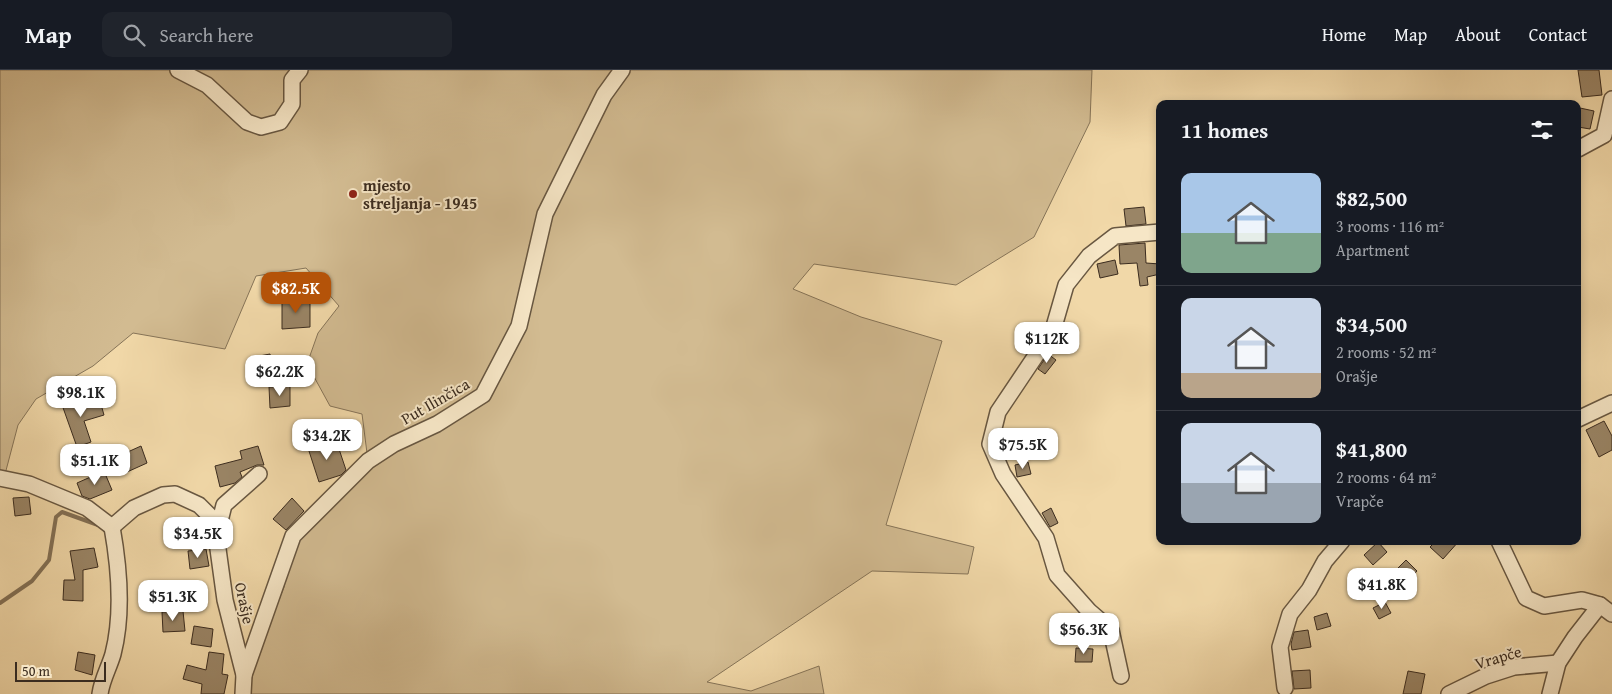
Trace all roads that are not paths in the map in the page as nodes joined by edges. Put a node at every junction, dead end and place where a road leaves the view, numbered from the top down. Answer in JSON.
{"nodes":[{"id":1,"x":178,"y":70,"type":"edge"},
{"id":2,"x":300,"y":70,"type":"edge"},
{"id":3,"x":622,"y":70,"type":"edge"},
{"id":4,"x":1612,"y":99,"type":"edge"},
{"id":5,"x":1608,"y":133,"type":"edge"},
{"id":6,"x":1581,"y":147,"type":"edge"},
{"id":7,"x":1156,"y":232,"type":"edge"},
{"id":8,"x":1612,"y":403,"type":"edge"},
{"id":9,"x":1581,"y":418,"type":"edge"},
{"id":10,"x":259,"y":474,"type":"dead end"},
{"id":11,"x":0,"y":478,"type":"edge"},
{"id":12,"x":112,"y":527,"type":"junction"},
{"id":13,"x":217,"y":535,"type":"junction"},
{"id":14,"x":1339,"y":545,"type":"edge"},
{"id":15,"x":1501,"y":545,"type":"edge"},
{"id":16,"x":1606,"y":610,"type":"edge"},
{"id":17,"x":1558,"y":662,"type":"junction"},
{"id":18,"x":244,"y":675,"type":"junction"},
{"id":19,"x":1121,"y":676,"type":"dead end"},
{"id":20,"x":1285,"y":688,"type":"dead end"},
{"id":21,"x":100,"y":694,"type":"edge"},
{"id":22,"x":243,"y":694,"type":"edge"},
{"id":23,"x":1449,"y":694,"type":"edge"},
{"id":24,"x":1550,"y":694,"type":"edge"}],
"edges":[{"from":1,"to":2,"type":"street"},
{"from":3,"to":18,"type":"street","name":"Put Ilinčica"},
{"from":4,"to":5,"type":"street"},
{"from":5,"to":6,"type":"street"},
{"from":7,"to":19,"type":"street"},
{"from":8,"to":9,"type":"street"},
{"from":10,"to":13,"type":"street"},
{"from":11,"to":12,"type":"street"},
{"from":12,"to":13,"type":"street","name":"Orašje"},
{"from":12,"to":21,"type":"street"},
{"from":13,"to":18,"type":"street","name":"Orašje"},
{"from":14,"to":20,"type":"street"},
{"from":15,"to":16,"type":"street"},
{"from":16,"to":17,"type":"street"},
{"from":17,"to":23,"type":"street","name":"Vrapče"},
{"from":17,"to":24,"type":"street"},
{"from":18,"to":22,"type":"street","name":"Orašje"}]}
